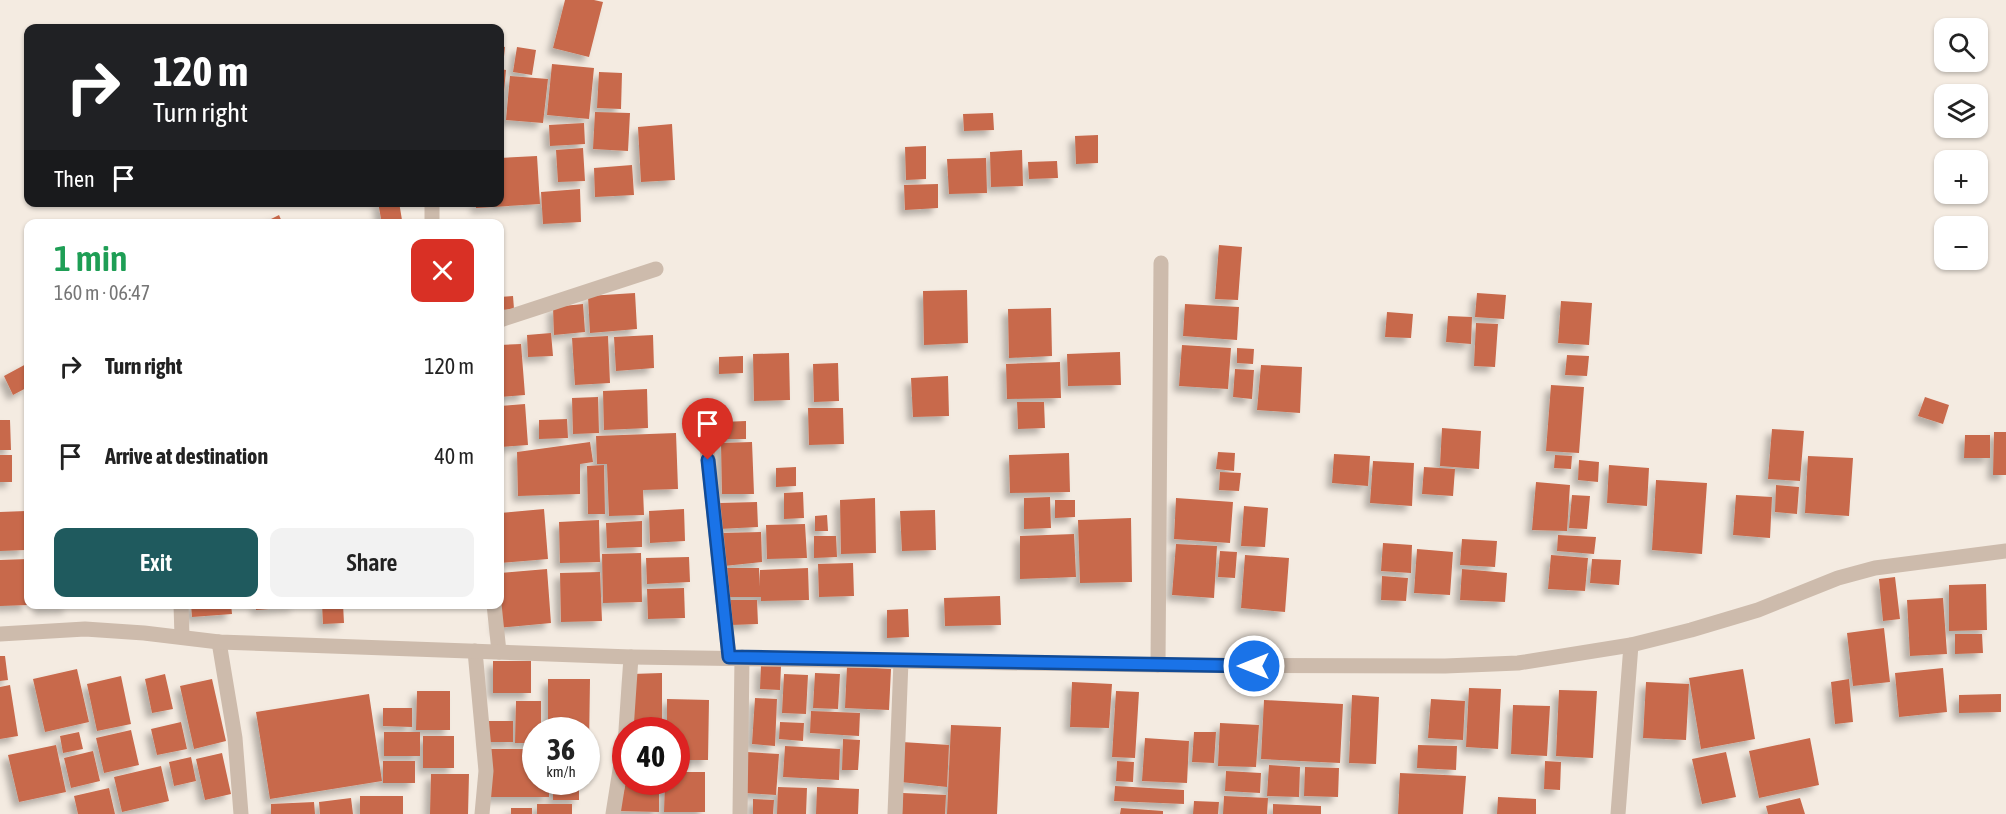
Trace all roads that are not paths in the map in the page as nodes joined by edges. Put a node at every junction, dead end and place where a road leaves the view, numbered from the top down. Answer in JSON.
{"nodes":[{"id":1,"x":1161,"y":263,"type":"dead end"},
{"id":2,"x":656,"y":269,"type":"dead end"},
{"id":3,"x":504,"y":319,"type":"edge"},
{"id":4,"x":706,"y":438,"type":"dead end"},
{"id":5,"x":2006,"y":551,"type":"edge"},
{"id":6,"x":181,"y":609,"type":"edge"},
{"id":7,"x":495,"y":609,"type":"edge"},
{"id":8,"x":0,"y":634,"type":"edge"},
{"id":9,"x":183,"y":637,"type":"junction"},
{"id":10,"x":219,"y":642,"type":"junction"},
{"id":11,"x":1631,"y":645,"type":"junction"},
{"id":12,"x":475,"y":651,"type":"junction"},
{"id":13,"x":499,"y":652,"type":"junction"},
{"id":14,"x":631,"y":657,"type":"junction"},
{"id":15,"x":736,"y":657,"type":"junction"},
{"id":16,"x":901,"y":660,"type":"junction"},
{"id":17,"x":1158,"y":665,"type":"junction"},
{"id":18,"x":627,"y":717,"type":"edge"},
{"id":19,"x":616,"y":795,"type":"edge"},
{"id":20,"x":241,"y":814,"type":"edge"},
{"id":21,"x":482,"y":814,"type":"edge"},
{"id":22,"x":613,"y":814,"type":"edge"},
{"id":23,"x":740,"y":814,"type":"edge"},
{"id":24,"x":895,"y":814,"type":"edge"},
{"id":25,"x":1618,"y":814,"type":"edge"}],
"edges":[{"from":1,"to":17,"type":"street"},
{"from":2,"to":3,"type":"street"},
{"from":4,"to":15,"type":"street"},
{"from":5,"to":11,"type":"street"},
{"from":6,"to":9,"type":"street"},
{"from":7,"to":13,"type":"street"},
{"from":8,"to":9,"type":"street"},
{"from":9,"to":10,"type":"street"},
{"from":10,"to":12,"type":"street"},
{"from":10,"to":20,"type":"street"},
{"from":11,"to":17,"type":"street"},
{"from":11,"to":25,"type":"street"},
{"from":12,"to":13,"type":"street"},
{"from":12,"to":21,"type":"street"},
{"from":13,"to":14,"type":"street"},
{"from":14,"to":15,"type":"street"},
{"from":14,"to":18,"type":"street"},
{"from":15,"to":16,"type":"street"},
{"from":15,"to":23,"type":"street"},
{"from":16,"to":17,"type":"street"},
{"from":16,"to":24,"type":"street"},
{"from":19,"to":22,"type":"street"}]}
